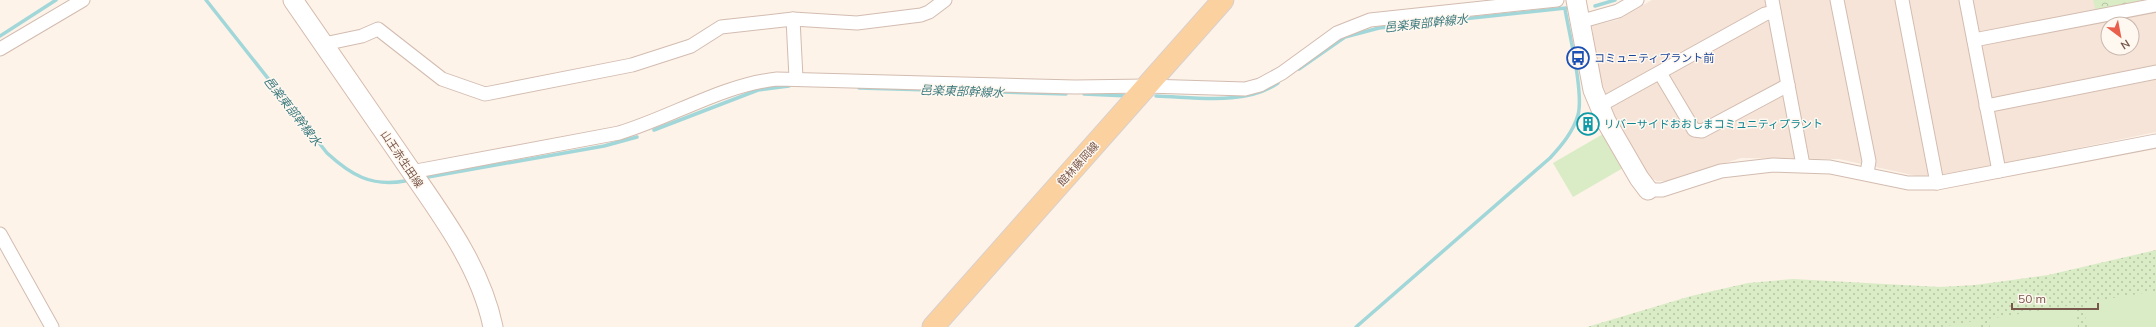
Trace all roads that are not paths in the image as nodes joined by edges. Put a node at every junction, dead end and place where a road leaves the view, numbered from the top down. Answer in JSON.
{"nodes":[{"id":1,"x":83,"y":0,"type":"edge"},
{"id":2,"x":294,"y":0,"type":"edge"},
{"id":3,"x":945,"y":0,"type":"edge"},
{"id":4,"x":1223,"y":0,"type":"edge"},
{"id":5,"x":1557,"y":0,"type":"edge"},
{"id":6,"x":1576,"y":0,"type":"edge"},
{"id":7,"x":1637,"y":0,"type":"edge"},
{"id":8,"x":1837,"y":0,"type":"edge"},
{"id":9,"x":1902,"y":0,"type":"edge"},
{"id":10,"x":1966,"y":0,"type":"edge"},
{"id":11,"x":2156,"y":5,"type":"edge"},
{"id":12,"x":1773,"y":6,"type":"edge"},
{"id":13,"x":793,"y":19,"type":"junction"},
{"id":14,"x":1579,"y":22,"type":"junction"},
{"id":15,"x":1974,"y":40,"type":"junction"},
{"id":16,"x":324,"y":44,"type":"junction"},
{"id":17,"x":0,"y":49,"type":"edge"},
{"id":18,"x":2156,"y":72,"type":"edge"},
{"id":19,"x":1660,"y":73,"type":"junction"},
{"id":20,"x":796,"y":78,"type":"junction"},
{"id":21,"x":1788,"y":85,"type":"junction"},
{"id":22,"x":1147,"y":86,"type":"junction"},
{"id":23,"x":1599,"y":106,"type":"junction"},
{"id":24,"x":1986,"y":106,"type":"junction"},
{"id":25,"x":2156,"y":141,"type":"edge"},
{"id":26,"x":1803,"y":165,"type":"junction"},
{"id":27,"x":1999,"y":171,"type":"junction"},
{"id":28,"x":412,"y":172,"type":"junction"},
{"id":29,"x":1867,"y":173,"type":"junction"},
{"id":30,"x":1937,"y":183,"type":"junction"},
{"id":31,"x":1648,"y":190,"type":"joint"},
{"id":32,"x":0,"y":234,"type":"edge"},
{"id":33,"x":52,"y":327,"type":"edge"},
{"id":34,"x":493,"y":327,"type":"edge"},
{"id":35,"x":933,"y":327,"type":"edge"}],
"edges":[{"from":1,"to":17,"type":"street"},
{"from":2,"to":16,"type":"main road","name":"山王赤生田線"},
{"from":3,"to":13,"type":"street"},
{"from":4,"to":22,"type":"main road","name":"館林藤岡線"},
{"from":5,"to":22,"type":"street"},
{"from":6,"to":14,"type":"main road"},
{"from":7,"to":14,"type":"street"},
{"from":8,"to":29,"type":"street"},
{"from":9,"to":30,"type":"street"},
{"from":10,"to":15,"type":"street"},
{"from":11,"to":15,"type":"street"},
{"from":12,"to":19,"type":"street"},
{"from":12,"to":21,"type":"street"},
{"from":13,"to":16,"type":"street"},
{"from":13,"to":20,"type":"street"},
{"from":14,"to":23,"type":"main road"},
{"from":15,"to":24,"type":"street"},
{"from":16,"to":28,"type":"main road","name":"山王赤生田線"},
{"from":18,"to":24,"type":"street"},
{"from":19,"to":21,"type":"street"},
{"from":19,"to":23,"type":"street"},
{"from":20,"to":22,"type":"street"},
{"from":20,"to":28,"type":"street"},
{"from":21,"to":26,"type":"street"},
{"from":22,"to":35,"type":"main road","name":"館林藤岡線"},
{"from":23,"to":31,"type":"main road"},
{"from":24,"to":27,"type":"street"},
{"from":25,"to":27,"type":"street"},
{"from":26,"to":29,"type":"street"},
{"from":26,"to":31,"type":"street"},
{"from":27,"to":30,"type":"street"},
{"from":28,"to":34,"type":"main road","name":"山王赤生田線"},
{"from":29,"to":30,"type":"street"},
{"from":32,"to":33,"type":"street"}]}
